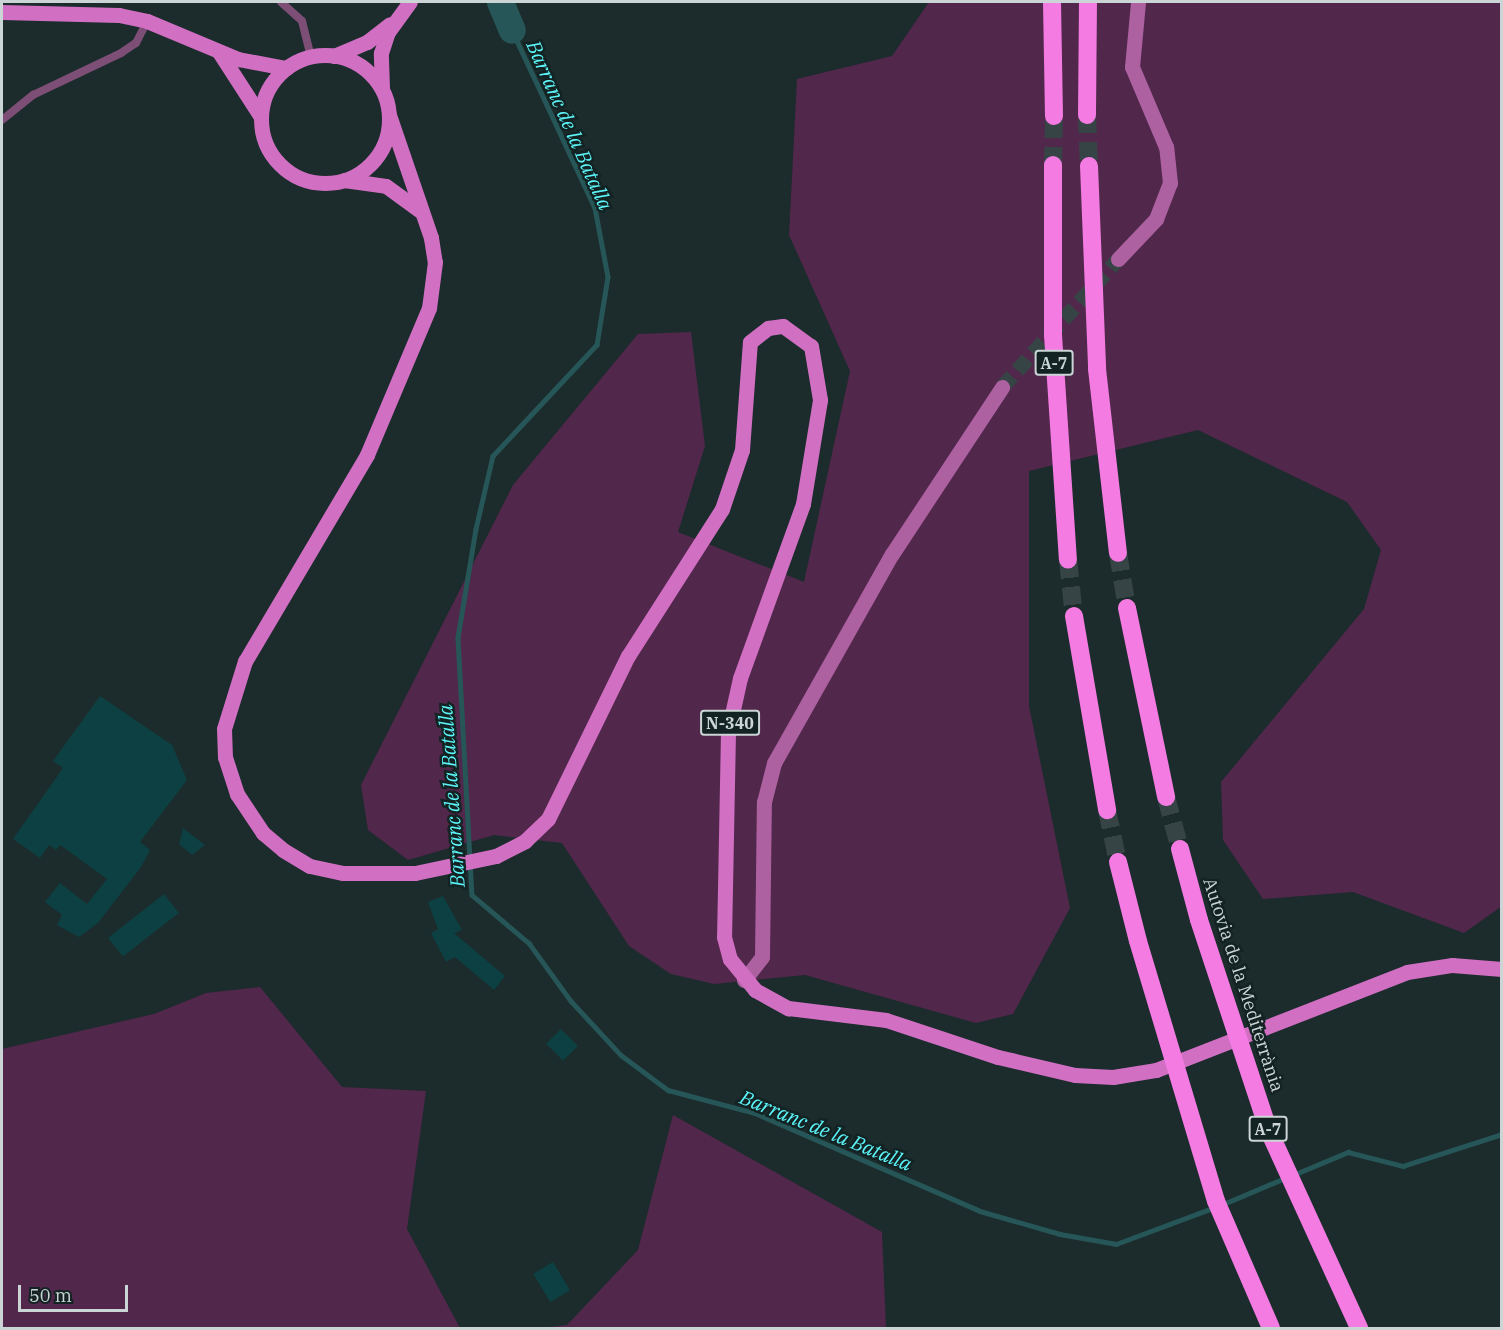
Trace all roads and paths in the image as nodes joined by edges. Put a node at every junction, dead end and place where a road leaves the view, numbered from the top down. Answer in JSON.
{"nodes":[{"id":1,"x":281,"y":2,"type":"edge"},
{"id":2,"x":410,"y":2,"type":"edge"},
{"id":3,"x":1052,"y":2,"type":"edge"},
{"id":4,"x":1088,"y":2,"type":"edge"},
{"id":5,"x":1138,"y":2,"type":"edge"},
{"id":6,"x":2,"y":12,"type":"edge"},
{"id":7,"x":147,"y":21,"type":"junction"},
{"id":8,"x":395,"y":21,"type":"junction"},
{"id":9,"x":219,"y":52,"type":"junction"},
{"id":10,"x":311,"y":56,"type":"junction"},
{"id":11,"x":334,"y":56,"type":"junction"},
{"id":12,"x":286,"y":68,"type":"junction"},
{"id":13,"x":382,"y":88,"type":"junction"},
{"id":14,"x":389,"y":115,"type":"junction"},
{"id":15,"x":1087,"y":115,"type":"tunnel mouth"},
{"id":16,"x":1054,"y":116,"type":"tunnel mouth"},
{"id":17,"x":261,"y":117,"type":"junction"},
{"id":18,"x":2,"y":120,"type":"edge"},
{"id":19,"x":1053,"y":165,"type":"tunnel mouth"},
{"id":20,"x":1089,"y":166,"type":"tunnel mouth"},
{"id":21,"x":343,"y":180,"type":"junction"},
{"id":22,"x":425,"y":217,"type":"junction"},
{"id":23,"x":1118,"y":259,"type":"tunnel mouth"},
{"id":24,"x":1002,"y":387,"type":"tunnel mouth"},
{"id":25,"x":1118,"y":553,"type":"tunnel mouth"},
{"id":26,"x":1068,"y":560,"type":"tunnel mouth"},
{"id":27,"x":1127,"y":608,"type":"tunnel mouth"},
{"id":28,"x":1074,"y":616,"type":"tunnel mouth"},
{"id":29,"x":1166,"y":797,"type":"tunnel mouth"},
{"id":30,"x":1107,"y":810,"type":"tunnel mouth"},
{"id":31,"x":1180,"y":849,"type":"tunnel mouth"},
{"id":32,"x":1118,"y":862,"type":"tunnel mouth"},
{"id":33,"x":1502,"y":969,"type":"edge"},
{"id":34,"x":744,"y":980,"type":"junction"},
{"id":35,"x":1271,"y":1329,"type":"edge"},
{"id":36,"x":1359,"y":1329,"type":"edge"}],
"edges":[{"from":1,"to":10,"type":"lane"},
{"from":2,"to":8,"type":"main road"},
{"from":3,"to":16,"type":"highway"},
{"from":4,"to":15,"type":"highway"},
{"from":5,"to":23,"type":"street"},
{"from":6,"to":7,"type":"main road"},
{"from":7,"to":9,"type":"main road"},
{"from":7,"to":18,"type":"lane"},
{"from":8,"to":11,"type":"main road"},
{"from":8,"to":13,"type":"main road"},
{"from":9,"to":12,"type":"main road"},
{"from":9,"to":17,"type":"main road"},
{"from":10,"to":11,"type":"main road"},
{"from":10,"to":12,"type":"main road"},
{"from":11,"to":13,"type":"main road"},
{"from":12,"to":17,"type":"main road"},
{"from":13,"to":14,"type":"main road"},
{"from":14,"to":21,"type":"main road"},
{"from":14,"to":22,"type":"main road"},
{"from":17,"to":21,"type":"main road"},
{"from":19,"to":26,"type":"highway","number":"A-7"},
{"from":20,"to":25,"type":"highway","number":"A-7"},
{"from":21,"to":22,"type":"main road"},
{"from":22,"to":34,"type":"main road","number":"N-340"},
{"from":24,"to":34,"type":"street"},
{"from":27,"to":29,"type":"highway"},
{"from":28,"to":30,"type":"highway"},
{"from":31,"to":36,"type":"highway","name":"Autovia de la Mediterrània","number":"A-7","bridge":true},
{"from":32,"to":35,"type":"highway","bridge":true},
{"from":33,"to":34,"type":"main road","number":"N-340"}]}
